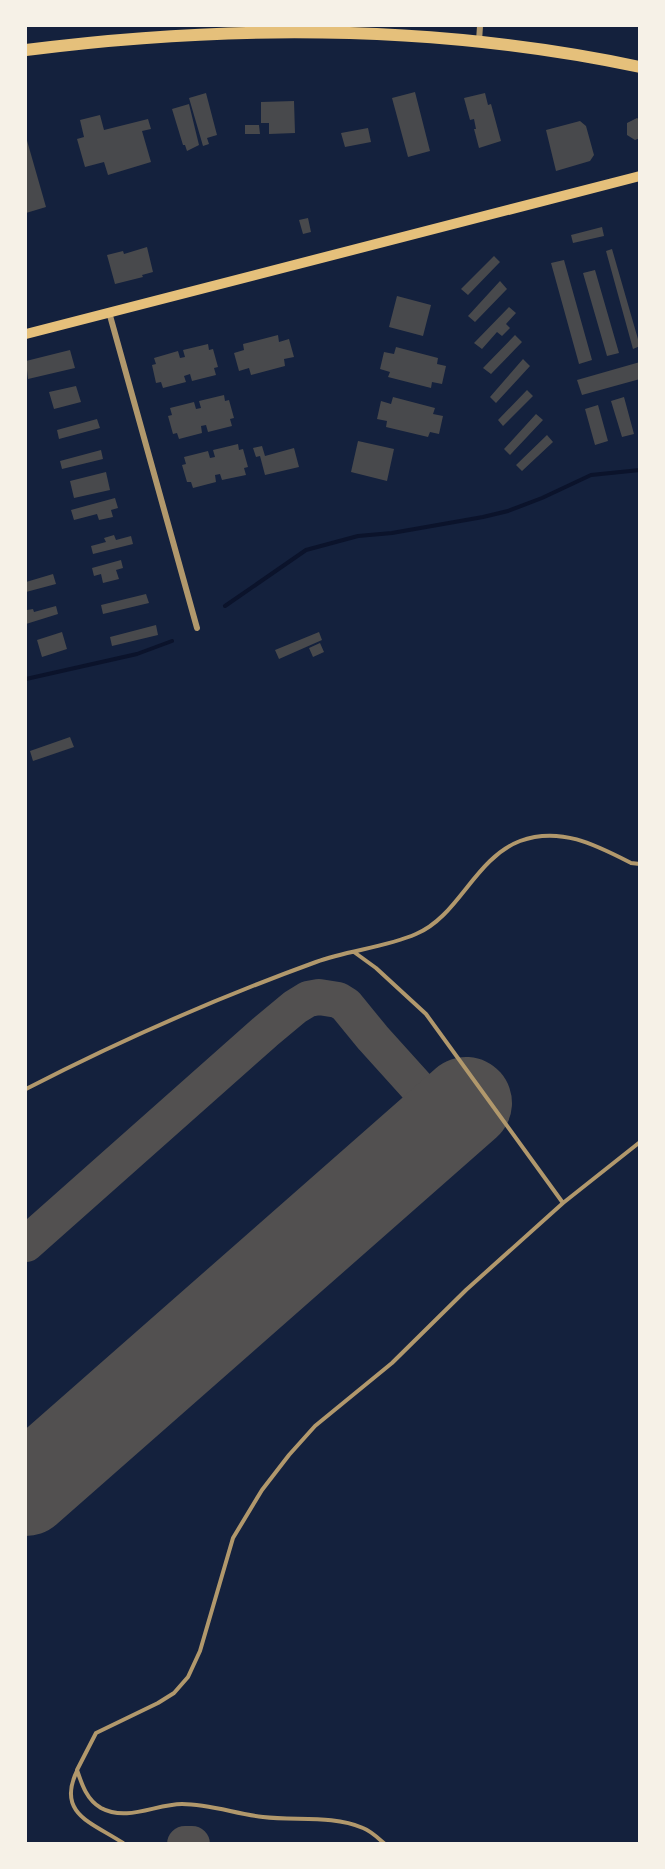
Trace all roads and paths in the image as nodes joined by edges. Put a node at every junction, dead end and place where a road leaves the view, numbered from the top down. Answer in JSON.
{"nodes":[{"id":1,"x":480,"y":26,"type":"edge"},
{"id":2,"x":217,"y":29,"type":"edge"},
{"id":3,"x":479,"y":42,"type":"junction"},
{"id":4,"x":26,"y":50,"type":"edge"},
{"id":5,"x":639,"y":66,"type":"edge"},
{"id":6,"x":639,"y":176,"type":"edge"},
{"id":7,"x":109,"y":312,"type":"junction"},
{"id":8,"x":26,"y":334,"type":"edge"},
{"id":9,"x":197,"y":628,"type":"dead end"},
{"id":10,"x":639,"y":864,"type":"edge"},
{"id":11,"x":354,"y":951,"type":"junction"},
{"id":12,"x":26,"y":1089,"type":"edge"},
{"id":13,"x":639,"y":1142,"type":"edge"},
{"id":14,"x":563,"y":1203,"type":"junction"},
{"id":15,"x":77,"y":1770,"type":"junction"},
{"id":16,"x":123,"y":1843,"type":"edge"},
{"id":17,"x":385,"y":1844,"type":"edge"}],
"edges":[{"from":1,"to":3,"type":"street"},
{"from":2,"to":3,"type":"highway"},
{"from":2,"to":4,"type":"highway"},
{"from":3,"to":5,"type":"highway"},
{"from":6,"to":7,"type":"main road"},
{"from":7,"to":8,"type":"main road"},
{"from":7,"to":9,"type":"street"},
{"from":10,"to":11,"type":"lane"},
{"from":11,"to":12,"type":"lane"},
{"from":11,"to":14,"type":"lane"},
{"from":13,"to":14,"type":"lane"},
{"from":14,"to":15,"type":"lane"},
{"from":15,"to":16,"type":"lane"},
{"from":15,"to":17,"type":"lane"}]}
